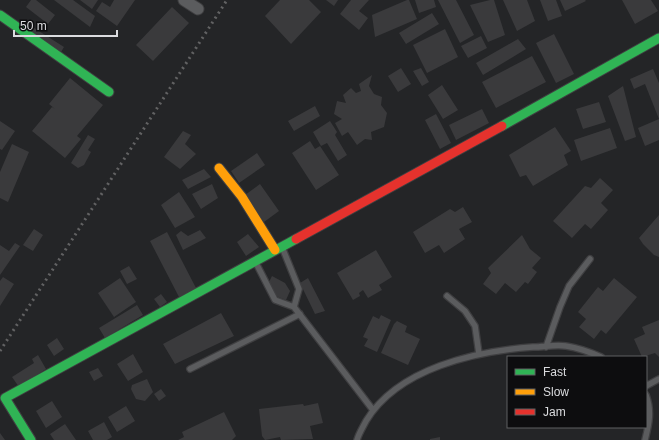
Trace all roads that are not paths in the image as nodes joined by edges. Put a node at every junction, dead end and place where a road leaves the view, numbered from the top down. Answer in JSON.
{"nodes":[{"id":1,"x":184,"y":0,"type":"edge"},
{"id":2,"x":198,"y":9,"type":"dead end"},
{"id":3,"x":0,"y":15,"type":"edge"},
{"id":4,"x":659,"y":38,"type":"edge"},
{"id":5,"x":109,"y":92,"type":"dead end"},
{"id":6,"x":219,"y":168,"type":"dead end"},
{"id":7,"x":278,"y":248,"type":"junction"},
{"id":8,"x":590,"y":259,"type":"dead end"},
{"id":9,"x":255,"y":261,"type":"junction"},
{"id":10,"x":447,"y":296,"type":"dead end"},
{"id":11,"x":294,"y":307,"type":"junction"},
{"id":12,"x":300,"y":314,"type":"junction"},
{"id":13,"x":546,"y":347,"type":"junction"},
{"id":14,"x":479,"y":354,"type":"junction"},
{"id":15,"x":599,"y":356,"type":"edge"},
{"id":16,"x":190,"y":369,"type":"dead end"},
{"id":17,"x":659,"y":379,"type":"edge"},
{"id":18,"x":647,"y":385,"type":"edge"},
{"id":19,"x":2,"y":395,"type":"edge"},
{"id":20,"x":647,"y":398,"type":"edge"},
{"id":21,"x":373,"y":410,"type":"junction"},
{"id":22,"x":29,"y":439,"type":"edge"},
{"id":23,"x":357,"y":440,"type":"edge"},
{"id":24,"x":645,"y":440,"type":"edge"}],
"edges":[{"from":1,"to":2,"type":"street"},
{"from":3,"to":5,"type":"street"},
{"from":4,"to":7,"type":"street"},
{"from":6,"to":7,"type":"street"},
{"from":7,"to":9,"type":"street"},
{"from":7,"to":11,"type":"lane"},
{"from":8,"to":13,"type":"lane"},
{"from":9,"to":11,"type":"lane"},
{"from":9,"to":19,"type":"street"},
{"from":10,"to":14,"type":"lane"},
{"from":11,"to":12,"type":"lane"},
{"from":12,"to":16,"type":"lane"},
{"from":12,"to":21,"type":"lane"},
{"from":13,"to":14,"type":"lane"},
{"from":13,"to":15,"type":"lane"},
{"from":14,"to":21,"type":"lane"},
{"from":17,"to":18,"type":"lane"},
{"from":19,"to":22,"type":"street"},
{"from":20,"to":24,"type":"lane"},
{"from":21,"to":23,"type":"lane"}]}
